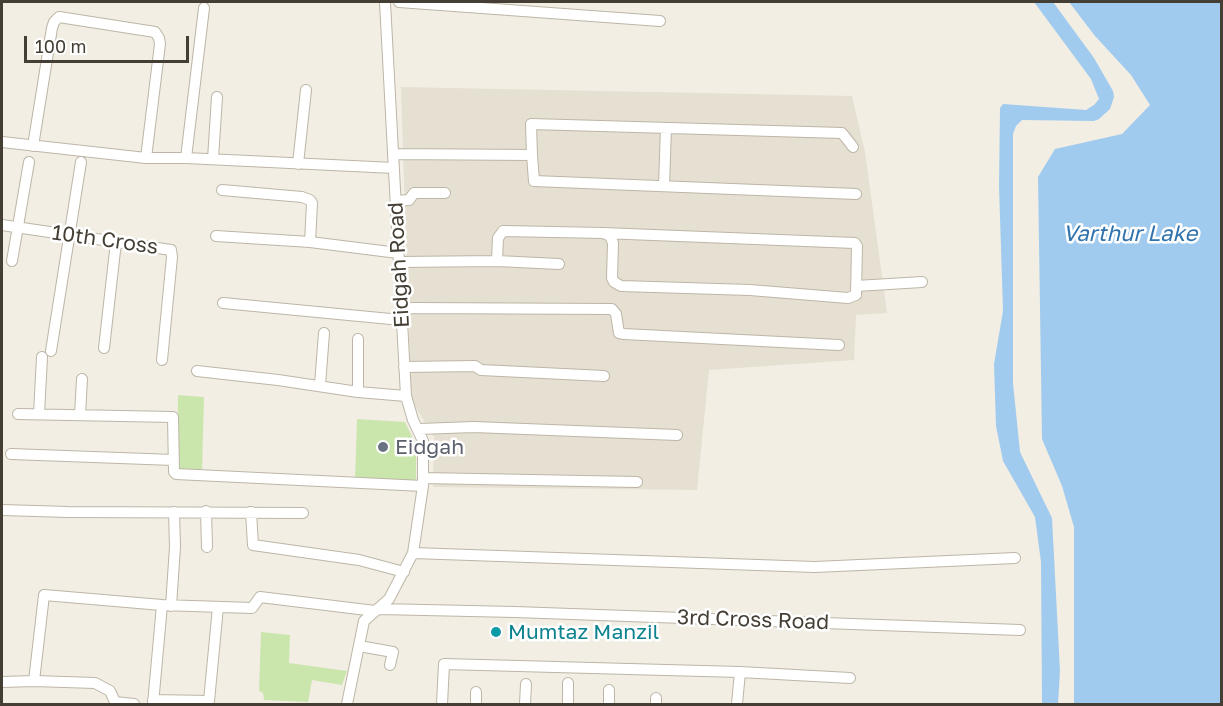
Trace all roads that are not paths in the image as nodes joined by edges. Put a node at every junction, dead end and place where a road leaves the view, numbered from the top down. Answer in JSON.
{"nodes":[{"id":1,"x":385,"y":2,"type":"edge"},
{"id":2,"x":399,"y":2,"type":"edge"},
{"id":3,"x":418,"y":2,"type":"edge"},
{"id":4,"x":204,"y":8,"type":"dead end"},
{"id":5,"x":660,"y":21,"type":"dead end"},
{"id":6,"x":306,"y":90,"type":"dead end"},
{"id":7,"x":217,"y":98,"type":"dead end"},
{"id":8,"x":666,"y":128,"type":"junction"},
{"id":9,"x":2,"y":142,"type":"edge"},
{"id":10,"x":33,"y":146,"type":"junction"},
{"id":11,"x":853,"y":147,"type":"dead end"},
{"id":12,"x":393,"y":154,"type":"junction"},
{"id":13,"x":531,"y":155,"type":"junction"},
{"id":14,"x":146,"y":158,"type":"junction"},
{"id":15,"x":186,"y":158,"type":"junction"},
{"id":16,"x":213,"y":159,"type":"junction"},
{"id":17,"x":29,"y":162,"type":"dead end"},
{"id":18,"x":81,"y":162,"type":"dead end"},
{"id":19,"x":298,"y":164,"type":"junction"},
{"id":20,"x":394,"y":168,"type":"junction"},
{"id":21,"x":664,"y":186,"type":"junction"},
{"id":22,"x":222,"y":190,"type":"dead end"},
{"id":23,"x":445,"y":193,"type":"dead end"},
{"id":24,"x":856,"y":194,"type":"dead end"},
{"id":25,"x":396,"y":201,"type":"junction"},
{"id":26,"x":2,"y":225,"type":"edge"},
{"id":27,"x":18,"y":228,"type":"junction"},
{"id":28,"x":603,"y":233,"type":"junction"},
{"id":29,"x":70,"y":235,"type":"junction"},
{"id":30,"x":216,"y":236,"type":"dead end"},
{"id":31,"x":116,"y":242,"type":"junction"},
{"id":32,"x":310,"y":242,"type":"junction"},
{"id":33,"x":398,"y":258,"type":"junction"},
{"id":34,"x":12,"y":261,"type":"dead end"},
{"id":35,"x":497,"y":261,"type":"junction"},
{"id":36,"x":559,"y":264,"type":"dead end"},
{"id":37,"x":922,"y":282,"type":"dead end"},
{"id":38,"x":856,"y":286,"type":"junction"},
{"id":39,"x":223,"y":303,"type":"dead end"},
{"id":40,"x":401,"y":315,"type":"junction"},
{"id":41,"x":324,"y":333,"type":"dead end"},
{"id":42,"x":358,"y":339,"type":"dead end"},
{"id":43,"x":839,"y":345,"type":"dead end"},
{"id":44,"x":104,"y":348,"type":"dead end"},
{"id":45,"x":162,"y":360,"type":"dead end"},
{"id":46,"x":404,"y":367,"type":"junction"},
{"id":47,"x":197,"y":371,"type":"dead end"},
{"id":48,"x":604,"y":376,"type":"dead end"},
{"id":49,"x":82,"y":379,"type":"dead end"},
{"id":50,"x":320,"y":385,"type":"junction"},
{"id":51,"x":358,"y":392,"type":"junction"},
{"id":52,"x":406,"y":396,"type":"junction"},
{"id":53,"x":18,"y":414,"type":"dead end"},
{"id":54,"x":39,"y":414,"type":"junction"},
{"id":55,"x":80,"y":415,"type":"junction"},
{"id":56,"x":418,"y":429,"type":"junction"},
{"id":57,"x":676,"y":435,"type":"dead end"},
{"id":58,"x":11,"y":454,"type":"dead end"},
{"id":59,"x":174,"y":460,"type":"junction"},
{"id":60,"x":423,"y":482,"type":"junction"},
{"id":61,"x":637,"y":482,"type":"dead end"},
{"id":62,"x":2,"y":510,"type":"edge"},
{"id":63,"x":206,"y":511,"type":"junction"},
{"id":64,"x":174,"y":512,"type":"junction"},
{"id":65,"x":251,"y":512,"type":"junction"},
{"id":66,"x":303,"y":513,"type":"dead end"},
{"id":67,"x":207,"y":547,"type":"dead end"},
{"id":68,"x":413,"y":552,"type":"junction"},
{"id":69,"x":1015,"y":558,"type":"dead end"},
{"id":70,"x":404,"y":572,"type":"junction"},
{"id":71,"x":167,"y":605,"type":"junction"},
{"id":72,"x":218,"y":607,"type":"junction"},
{"id":73,"x":377,"y":610,"type":"junction"},
{"id":74,"x":1020,"y":630,"type":"dead end"},
{"id":75,"x":359,"y":646,"type":"junction"},
{"id":76,"x":390,"y":665,"type":"dead end"},
{"id":77,"x":740,"y":672,"type":"junction"},
{"id":78,"x":850,"y":678,"type":"dead end"},
{"id":79,"x":34,"y":681,"type":"junction"},
{"id":80,"x":2,"y":682,"type":"edge"},
{"id":81,"x":568,"y":683,"type":"dead end"},
{"id":82,"x":526,"y":684,"type":"dead end"},
{"id":83,"x":609,"y":690,"type":"dead end"},
{"id":84,"x":476,"y":692,"type":"dead end"},
{"id":85,"x":153,"y":702,"type":"edge"},
{"id":86,"x":134,"y":705,"type":"edge"},
{"id":87,"x":347,"y":705,"type":"edge"},
{"id":88,"x":442,"y":705,"type":"edge"},
{"id":89,"x":476,"y":705,"type":"edge"},
{"id":90,"x":525,"y":705,"type":"edge"},
{"id":91,"x":568,"y":705,"type":"edge"},
{"id":92,"x":609,"y":705,"type":"edge"},
{"id":93,"x":737,"y":705,"type":"edge"}],
"edges":[{"from":1,"to":12,"type":"street","name":"Eidgah Road"},
{"from":2,"to":3,"type":"street"},
{"from":3,"to":5,"type":"street"},
{"from":4,"to":15,"type":"street"},
{"from":6,"to":19,"type":"street"},
{"from":7,"to":16,"type":"street"},
{"from":8,"to":11,"type":"street"},
{"from":8,"to":13,"type":"street"},
{"from":8,"to":21,"type":"street"},
{"from":9,"to":10,"type":"street"},
{"from":10,"to":14,"type":"street"},
{"from":10,"to":14,"type":"street"},
{"from":12,"to":13,"type":"street"},
{"from":12,"to":20,"type":"street","name":"Eidgah Road"},
{"from":13,"to":21,"type":"street"},
{"from":14,"to":15,"type":"street"},
{"from":15,"to":16,"type":"street"},
{"from":16,"to":19,"type":"street"},
{"from":17,"to":27,"type":"street"},
{"from":18,"to":29,"type":"street"},
{"from":19,"to":20,"type":"street"},
{"from":20,"to":25,"type":"street","name":"Eidgah Road"},
{"from":21,"to":24,"type":"street"},
{"from":22,"to":32,"type":"street"},
{"from":23,"to":25,"type":"street"},
{"from":25,"to":33,"type":"street","name":"Eidgah Road"},
{"from":26,"to":27,"type":"street","name":"10th Cross"},
{"from":27,"to":29,"type":"street","name":"10th Cross"},
{"from":27,"to":34,"type":"street"},
{"from":28,"to":35,"type":"street"},
{"from":28,"to":38,"type":"street"},
{"from":28,"to":38,"type":"street"},
{"from":29,"to":31,"type":"street","name":"10th Cross"},
{"from":29,"to":54,"type":"street"},
{"from":30,"to":32,"type":"street"},
{"from":31,"to":44,"type":"street"},
{"from":31,"to":45,"type":"street","name":"10th Cross"},
{"from":32,"to":33,"type":"street"},
{"from":33,"to":35,"type":"street"},
{"from":33,"to":40,"type":"street","name":"Eidgah Road"},
{"from":35,"to":36,"type":"street"},
{"from":37,"to":38,"type":"street"},
{"from":39,"to":40,"type":"street"},
{"from":40,"to":43,"type":"street"},
{"from":40,"to":46,"type":"street","name":"Eidgah Road"},
{"from":41,"to":50,"type":"street"},
{"from":42,"to":51,"type":"street"},
{"from":46,"to":48,"type":"street"},
{"from":46,"to":52,"type":"street","name":"Eidgah Road"},
{"from":47,"to":50,"type":"street"},
{"from":49,"to":55,"type":"street"},
{"from":50,"to":51,"type":"street"},
{"from":51,"to":52,"type":"street"},
{"from":52,"to":56,"type":"street","name":"Eidgah Road"},
{"from":53,"to":54,"type":"street"},
{"from":54,"to":55,"type":"street"},
{"from":55,"to":59,"type":"street"},
{"from":56,"to":57,"type":"street"},
{"from":56,"to":60,"type":"street","name":"Eidgah Road"},
{"from":58,"to":59,"type":"street"},
{"from":59,"to":60,"type":"street"},
{"from":60,"to":61,"type":"street"},
{"from":60,"to":68,"type":"street","name":"Eidgah Road"},
{"from":62,"to":64,"type":"street"},
{"from":63,"to":64,"type":"street"},
{"from":63,"to":65,"type":"street"},
{"from":63,"to":67,"type":"street"},
{"from":64,"to":71,"type":"street"},
{"from":65,"to":66,"type":"street"},
{"from":65,"to":70,"type":"street"},
{"from":68,"to":69,"type":"street"},
{"from":68,"to":70,"type":"street","name":"Eidgah Road"},
{"from":70,"to":73,"type":"street","name":"Eidgah Road"},
{"from":71,"to":72,"type":"street"},
{"from":71,"to":79,"type":"street"},
{"from":71,"to":85,"type":"street"},
{"from":72,"to":73,"type":"street","name":"3rd Cross Road"},
{"from":72,"to":85,"type":"street"},
{"from":73,"to":74,"type":"street","name":"3rd Cross Road"},
{"from":73,"to":75,"type":"street","name":"Eidgah Road"},
{"from":75,"to":76,"type":"street"},
{"from":75,"to":87,"type":"street","name":"Eidgah Road"},
{"from":77,"to":78,"type":"street"},
{"from":77,"to":88,"type":"street"},
{"from":77,"to":93,"type":"street"},
{"from":79,"to":80,"type":"street"},
{"from":79,"to":86,"type":"street"},
{"from":81,"to":91,"type":"street"},
{"from":82,"to":90,"type":"street"},
{"from":83,"to":92,"type":"street"},
{"from":84,"to":89,"type":"street"}]}
